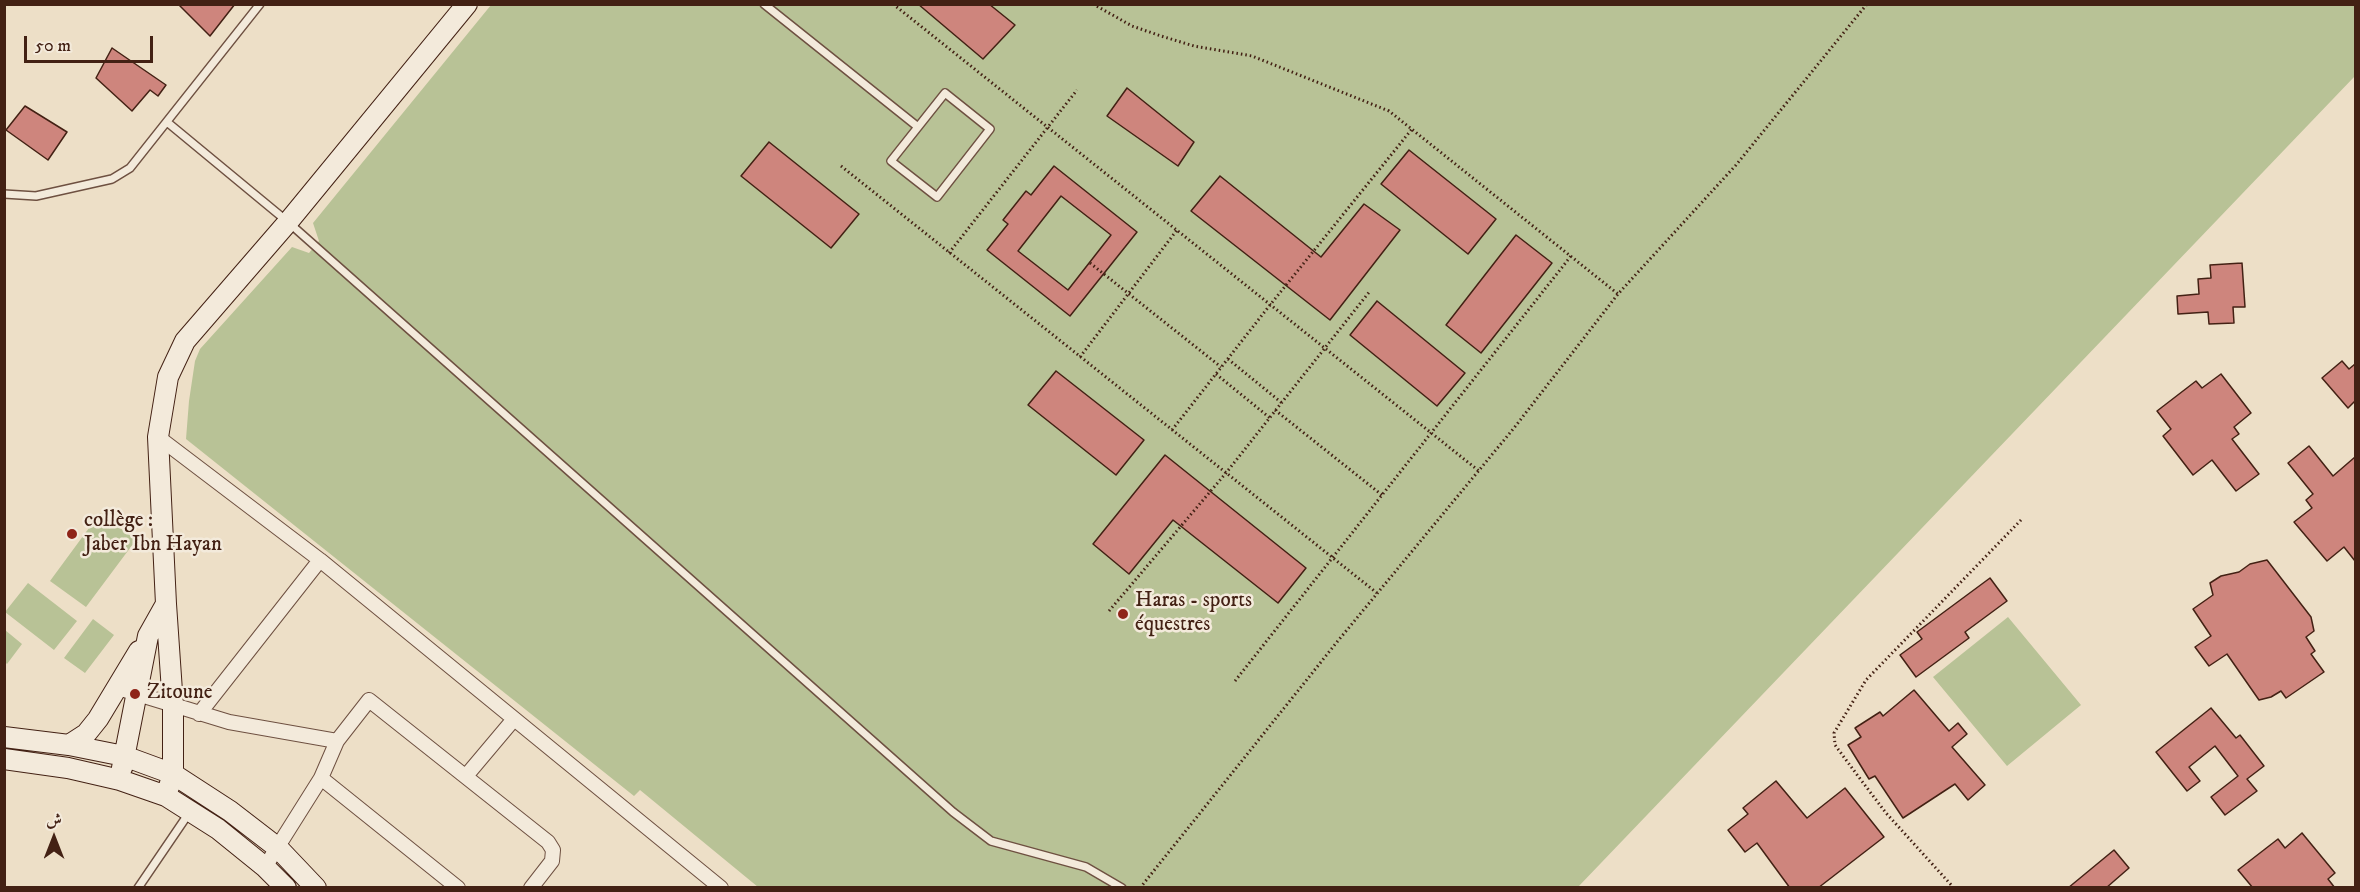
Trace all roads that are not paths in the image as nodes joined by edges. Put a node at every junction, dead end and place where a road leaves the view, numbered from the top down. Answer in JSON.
{"nodes":[{"id":1,"x":260,"y":4,"type":"edge"},
{"id":2,"x":468,"y":4,"type":"edge"},
{"id":3,"x":764,"y":4,"type":"edge"},
{"id":4,"x":167,"y":122,"type":"junction"},
{"id":5,"x":918,"y":127,"type":"junction"},
{"id":6,"x":4,"y":194,"type":"edge"},
{"id":7,"x":288,"y":222,"type":"junction"},
{"id":8,"x":158,"y":436,"type":"junction"},
{"id":9,"x":320,"y":560,"type":"junction"},
{"id":10,"x":166,"y":604,"type":"junction"},
{"id":11,"x":127,"y":691,"type":"junction"},
{"id":12,"x":173,"y":706,"type":"junction"},
{"id":13,"x":199,"y":714,"type":"junction"},
{"id":14,"x":514,"y":719,"type":"junction"},
{"id":15,"x":4,"y":737,"type":"edge"},
{"id":16,"x":337,"y":741,"type":"junction"},
{"id":17,"x":69,"y":745,"type":"junction"},
{"id":18,"x":124,"y":756,"type":"junction"},
{"id":19,"x":4,"y":759,"type":"edge"},
{"id":20,"x":173,"y":774,"type":"junction"},
{"id":21,"x":466,"y":776,"type":"junction"},
{"id":22,"x":321,"y":778,"type":"junction"},
{"id":23,"x":120,"y":780,"type":"junction"},
{"id":24,"x":166,"y":796,"type":"junction"},
{"id":25,"x":190,"y":811,"type":"junction"},
{"id":26,"x":278,"y":848,"type":"junction"},
{"id":27,"x":265,"y":867,"type":"junction"},
{"id":28,"x":718,"y":887,"type":"edge"},
{"id":29,"x":138,"y":888,"type":"edge"},
{"id":30,"x":286,"y":888,"type":"edge"},
{"id":31,"x":316,"y":888,"type":"edge"},
{"id":32,"x":458,"y":888,"type":"edge"},
{"id":33,"x":531,"y":888,"type":"edge"},
{"id":34,"x":1122,"y":888,"type":"edge"}],
"edges":[{"from":1,"to":4,"type":"lane"},
{"from":2,"to":7,"type":"main road"},
{"from":3,"to":5,"type":"lane"},
{"from":4,"to":6,"type":"lane"},
{"from":4,"to":7,"type":"lane"},
{"from":5,"to":5,"type":"lane"},
{"from":7,"to":8,"type":"main road"},
{"from":7,"to":34,"type":"lane"},
{"from":8,"to":9,"type":"street"},
{"from":8,"to":10,"type":"main road"},
{"from":9,"to":13,"type":"street"},
{"from":9,"to":14,"type":"street"},
{"from":10,"to":11,"type":"main road"},
{"from":10,"to":12,"type":"main road"},
{"from":11,"to":12,"type":"street"},
{"from":11,"to":17,"type":"main road"},
{"from":11,"to":18,"type":"main road"},
{"from":12,"to":13,"type":"street"},
{"from":12,"to":20,"type":"main road"},
{"from":13,"to":16,"type":"street"},
{"from":14,"to":21,"type":"street"},
{"from":14,"to":28,"type":"street"},
{"from":15,"to":17,"type":"main road"},
{"from":16,"to":21,"type":"street"},
{"from":16,"to":22,"type":"street"},
{"from":17,"to":18,"type":"main road"},
{"from":18,"to":20,"type":"main road"},
{"from":18,"to":23,"type":"main road"},
{"from":19,"to":23,"type":"main road"},
{"from":20,"to":24,"type":"main road"},
{"from":20,"to":26,"type":"main road"},
{"from":21,"to":33,"type":"street"},
{"from":22,"to":26,"type":"street"},
{"from":22,"to":32,"type":"street"},
{"from":23,"to":24,"type":"main road"},
{"from":24,"to":25,"type":"main road"},
{"from":25,"to":27,"type":"main road"},
{"from":25,"to":29,"type":"lane"},
{"from":26,"to":27,"type":"street"},
{"from":26,"to":31,"type":"main road"},
{"from":27,"to":30,"type":"main road"}]}
